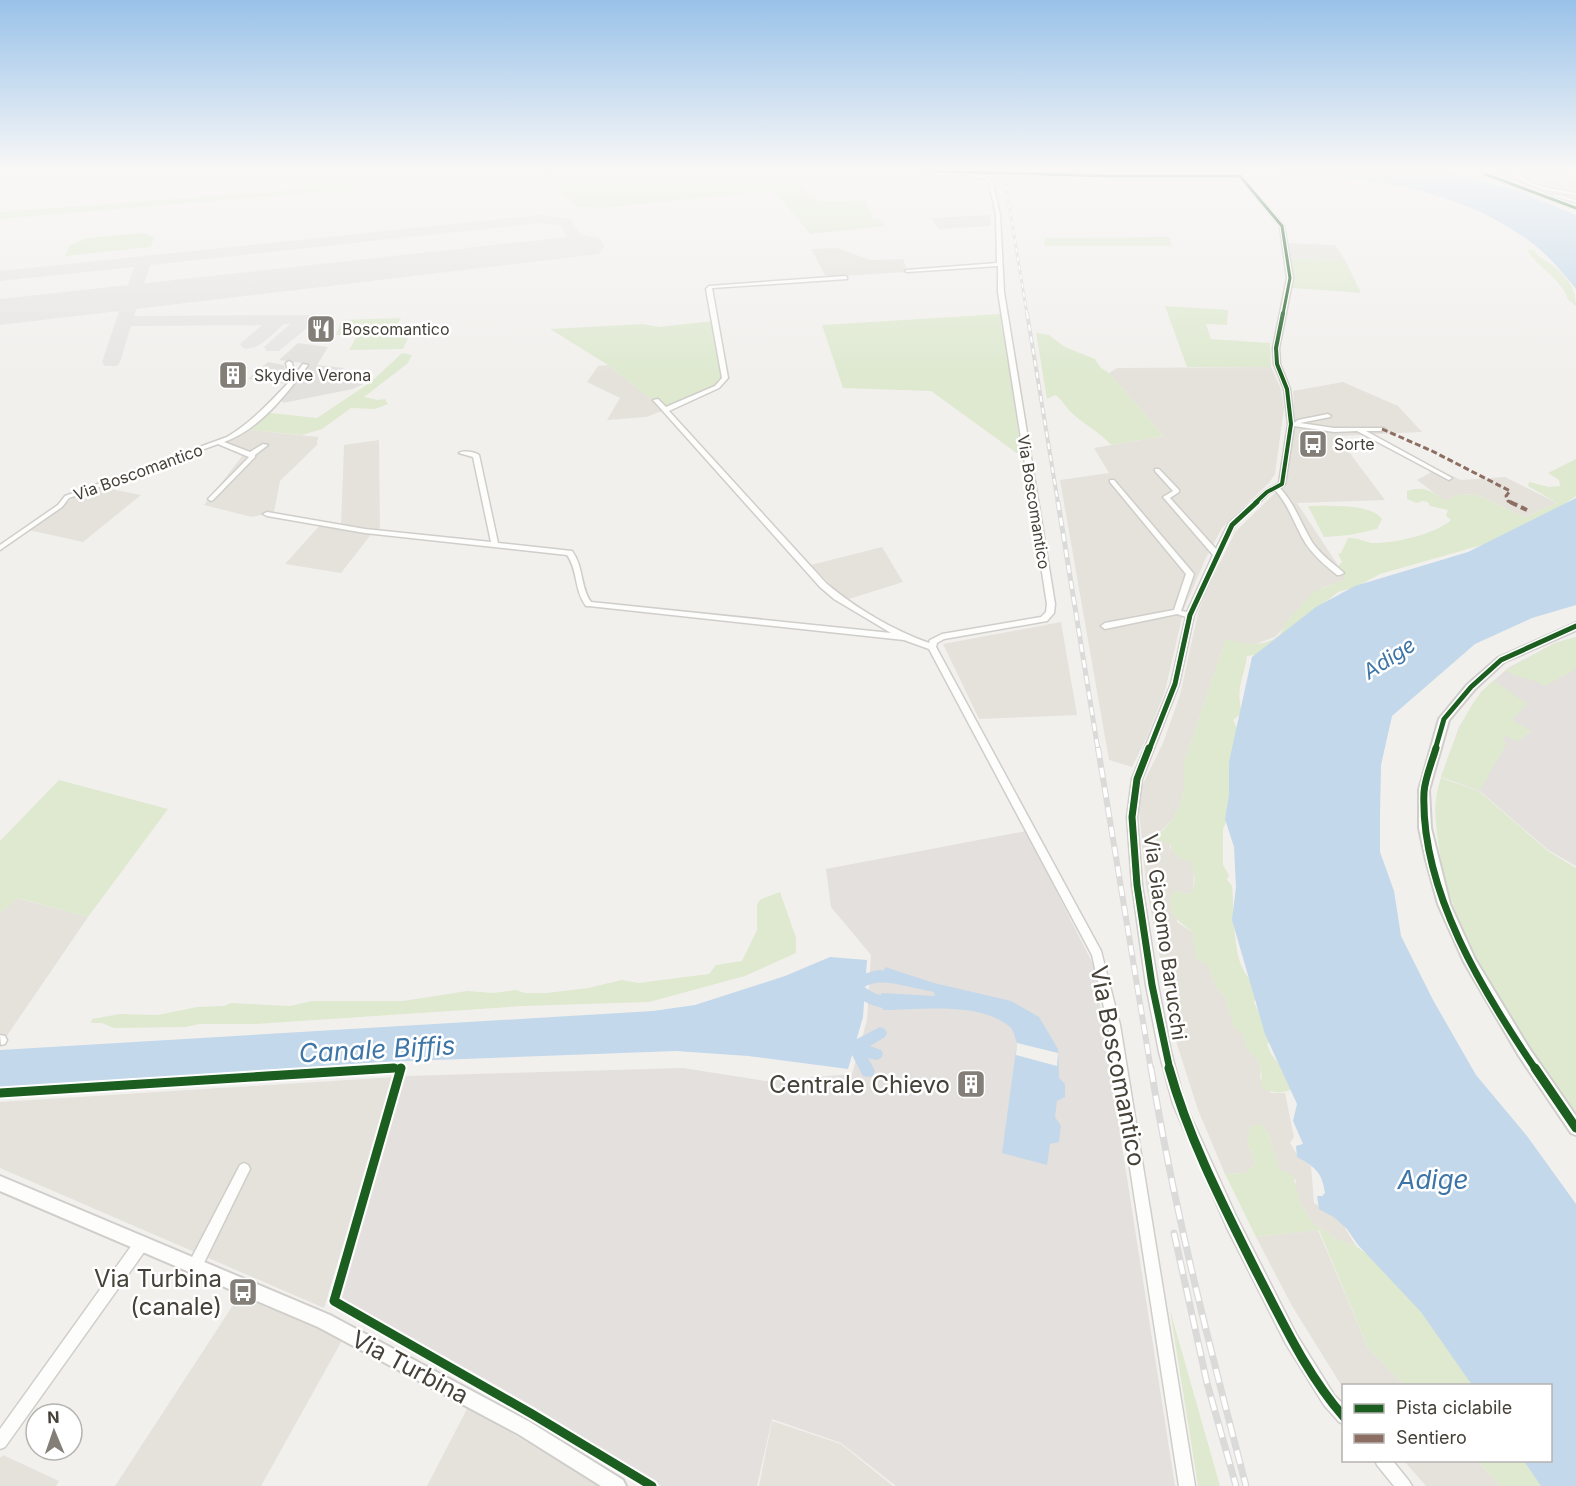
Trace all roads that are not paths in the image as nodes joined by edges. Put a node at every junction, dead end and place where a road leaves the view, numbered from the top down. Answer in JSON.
{"nodes":[{"id":1,"x":1000,"y":237,"type":"edge"},
{"id":2,"x":1284,"y":237,"type":"edge"},
{"id":3,"x":1001,"y":264,"type":"junction"},
{"id":4,"x":907,"y":271,"type":"dead end"},
{"id":5,"x":845,"y":278,"type":"dead end"},
{"id":6,"x":289,"y":363,"type":"dead end"},
{"id":7,"x":305,"y":365,"type":"dead end"},
{"id":8,"x":293,"y":381,"type":"junction"},
{"id":9,"x":656,"y":400,"type":"dead end"},
{"id":10,"x":665,"y":410,"type":"junction"},
{"id":11,"x":1328,"y":416,"type":"dead end"},
{"id":12,"x":1291,"y":424,"type":"junction"},
{"id":13,"x":1382,"y":429,"type":"dead end"},
{"id":14,"x":1359,"y":430,"type":"junction"},
{"id":15,"x":219,"y":442,"type":"junction"},
{"id":16,"x":265,"y":445,"type":"dead end"},
{"id":17,"x":462,"y":453,"type":"dead end"},
{"id":18,"x":250,"y":455,"type":"junction"},
{"id":19,"x":1157,"y":470,"type":"dead end"},
{"id":20,"x":1449,"y":478,"type":"dead end"},
{"id":21,"x":1112,"y":481,"type":"dead end"},
{"id":22,"x":1276,"y":487,"type":"junction"},
{"id":23,"x":211,"y":499,"type":"dead end"},
{"id":24,"x":267,"y":514,"type":"dead end"},
{"id":25,"x":495,"y":545,"type":"junction"},
{"id":26,"x":0,"y":548,"type":"edge"},
{"id":27,"x":1217,"y":555,"type":"junction"},
{"id":28,"x":1340,"y":573,"type":"dead end"},
{"id":29,"x":1177,"y":612,"type":"junction"},
{"id":30,"x":1190,"y":615,"type":"junction"},
{"id":31,"x":1104,"y":626,"type":"dead end"},
{"id":32,"x":1576,"y":626,"type":"edge"},
{"id":33,"x":905,"y":638,"type":"junction"},
{"id":34,"x":932,"y":647,"type":"junction"},
{"id":35,"x":1576,"y":1128,"type":"edge"},
{"id":36,"x":244,"y":1169,"type":"dead end"},
{"id":37,"x":0,"y":1183,"type":"edge"},
{"id":38,"x":142,"y":1243,"type":"junction"},
{"id":39,"x":195,"y":1266,"type":"junction"},
{"id":40,"x":1342,"y":1415,"type":"edge"},
{"id":41,"x":0,"y":1442,"type":"edge"},
{"id":42,"x":1383,"y":1462,"type":"edge"},
{"id":43,"x":617,"y":1486,"type":"edge"},
{"id":44,"x":1187,"y":1486,"type":"edge"},
{"id":45,"x":1404,"y":1486,"type":"edge"}],
"edges":[{"from":1,"to":3,"type":"street","name":"Via Boscomantico"},
{"from":2,"to":12,"type":"street"},
{"from":3,"to":4,"type":"street"},
{"from":3,"to":34,"type":"street","name":"Via Boscomantico"},
{"from":5,"to":10,"type":"street"},
{"from":6,"to":8,"type":"street"},
{"from":7,"to":8,"type":"street","name":"Via Boscomantico"},
{"from":8,"to":15,"type":"street","name":"Via Boscomantico"},
{"from":9,"to":10,"type":"street"},
{"from":10,"to":33,"type":"street"},
{"from":11,"to":12,"type":"street"},
{"from":12,"to":14,"type":"street"},
{"from":12,"to":22,"type":"street"},
{"from":13,"to":14,"type":"street"},
{"from":14,"to":20,"type":"street"},
{"from":15,"to":18,"type":"street","name":"Via Boscomantico"},
{"from":15,"to":26,"type":"street","name":"Via Boscomantico"},
{"from":16,"to":18,"type":"street"},
{"from":17,"to":25,"type":"street"},
{"from":18,"to":23,"type":"street"},
{"from":19,"to":27,"type":"street"},
{"from":21,"to":29,"type":"street"},
{"from":22,"to":27,"type":"street","name":"Via Giacomo Barucchi"},
{"from":22,"to":28,"type":"street"},
{"from":24,"to":25,"type":"street"},
{"from":25,"to":33,"type":"street"},
{"from":27,"to":30,"type":"street","name":"Via Giacomo Barucchi"},
{"from":29,"to":30,"type":"street"},
{"from":29,"to":31,"type":"street"},
{"from":30,"to":40,"type":"street","name":"Via Giacomo Barucchi"},
{"from":32,"to":35,"type":"street"},
{"from":33,"to":34,"type":"street"},
{"from":34,"to":44,"type":"street","name":"Via Boscomantico"},
{"from":36,"to":39,"type":"street"},
{"from":37,"to":38,"type":"street","name":"Via Turbina"},
{"from":38,"to":39,"type":"street","name":"Via Turbina"},
{"from":38,"to":41,"type":"street"},
{"from":39,"to":43,"type":"street","name":"Via Turbina"},
{"from":42,"to":45,"type":"street"}]}
